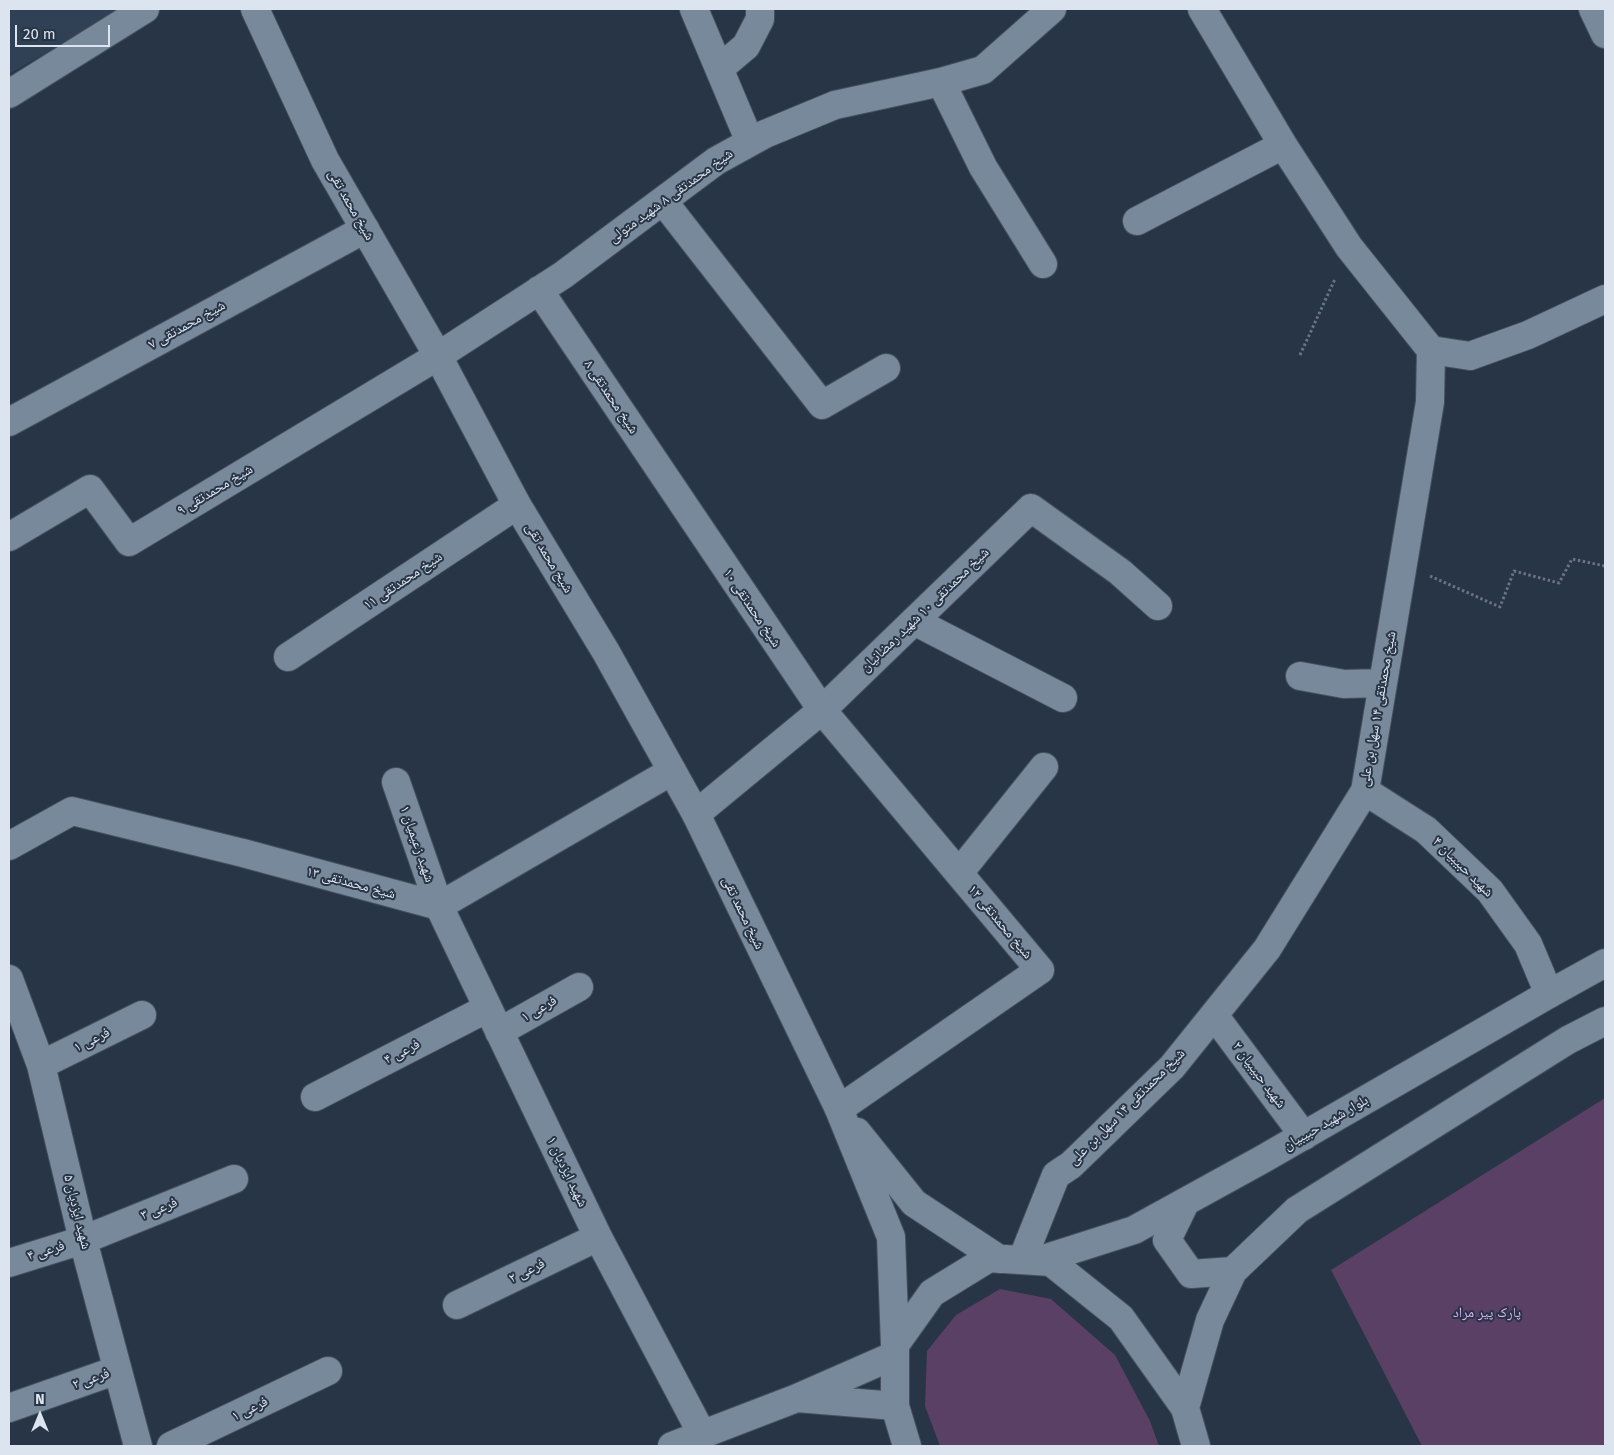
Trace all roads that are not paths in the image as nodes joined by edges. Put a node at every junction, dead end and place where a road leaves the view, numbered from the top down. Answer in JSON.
{"nodes":[{"id":1,"x":145,"y":9,"type":"edge"},
{"id":2,"x":255,"y":9,"type":"edge"},
{"id":3,"x":694,"y":9,"type":"edge"},
{"id":4,"x":760,"y":9,"type":"edge"},
{"id":5,"x":1052,"y":9,"type":"edge"},
{"id":6,"x":1202,"y":9,"type":"edge"},
{"id":7,"x":1593,"y":9,"type":"edge"},
{"id":8,"x":1605,"y":34,"type":"edge"},
{"id":9,"x":720,"y":68,"type":"junction"},
{"id":10,"x":941,"y":82,"type":"junction"},
{"id":11,"x":9,"y":94,"type":"edge"},
{"id":12,"x":750,"y":142,"type":"junction"},
{"id":13,"x":1283,"y":145,"type":"junction"},
{"id":14,"x":663,"y":201,"type":"junction"},
{"id":15,"x":1137,"y":221,"type":"dead end"},
{"id":16,"x":365,"y":229,"type":"junction"},
{"id":17,"x":1043,"y":264,"type":"dead end"},
{"id":18,"x":539,"y":290,"type":"junction"},
{"id":19,"x":1605,"y":298,"type":"edge"},
{"id":20,"x":1431,"y":350,"type":"junction"},
{"id":21,"x":438,"y":356,"type":"junction"},
{"id":22,"x":886,"y":368,"type":"dead end"},
{"id":23,"x":9,"y":422,"type":"edge"},
{"id":24,"x":518,"y":505,"type":"junction"},
{"id":25,"x":683,"y":505,"type":"joint"},
{"id":26,"x":9,"y":537,"type":"edge"},
{"id":27,"x":1158,"y":606,"type":"dead end"},
{"id":28,"x":914,"y":622,"type":"junction"},
{"id":29,"x":288,"y":657,"type":"dead end"},
{"id":30,"x":1300,"y":676,"type":"dead end"},
{"id":31,"x":1383,"y":683,"type":"junction"},
{"id":32,"x":1063,"y":698,"type":"dead end"},
{"id":33,"x":822,"y":710,"type":"junction"},
{"id":34,"x":1044,"y":767,"type":"dead end"},
{"id":35,"x":672,"y":771,"type":"junction"},
{"id":36,"x":396,"y":782,"type":"dead end"},
{"id":37,"x":1365,"y":791,"type":"junction"},
{"id":38,"x":696,"y":814,"type":"junction"},
{"id":39,"x":9,"y":846,"type":"edge"},
{"id":40,"x":959,"y":873,"type":"junction"},
{"id":41,"x":439,"y":906,"type":"junction"},
{"id":42,"x":1605,"y":963,"type":"edge"},
{"id":43,"x":579,"y":987,"type":"dead end"},
{"id":44,"x":1549,"y":994,"type":"junction"},
{"id":45,"x":12,"y":996,"type":"edge"},
{"id":46,"x":142,"y":1015,"type":"dead end"},
{"id":47,"x":1214,"y":1015,"type":"junction"},
{"id":48,"x":493,"y":1020,"type":"junction"},
{"id":49,"x":1605,"y":1021,"type":"edge"},
{"id":50,"x":41,"y":1065,"type":"junction"},
{"id":51,"x":315,"y":1097,"type":"dead end"},
{"id":52,"x":839,"y":1109,"type":"junction"},
{"id":53,"x":1304,"y":1136,"type":"junction"},
{"id":54,"x":234,"y":1179,"type":"dead end"},
{"id":55,"x":1185,"y":1203,"type":"junction"},
{"id":56,"x":598,"y":1237,"type":"junction"},
{"id":57,"x":83,"y":1240,"type":"junction"},
{"id":58,"x":1019,"y":1260,"type":"junction"},
{"id":59,"x":9,"y":1263,"type":"edge"},
{"id":60,"x":1233,"y":1271,"type":"junction"},
{"id":61,"x":457,"y":1306,"type":"dead end"},
{"id":62,"x":895,"y":1350,"type":"junction"},
{"id":63,"x":117,"y":1370,"type":"junction"},
{"id":64,"x":328,"y":1371,"type":"dead end"},
{"id":65,"x":797,"y":1398,"type":"junction"},
{"id":66,"x":895,"y":1406,"type":"junction"},
{"id":67,"x":9,"y":1408,"type":"edge"},
{"id":68,"x":1185,"y":1408,"type":"junction"},
{"id":69,"x":702,"y":1434,"type":"junction"},
{"id":70,"x":138,"y":1446,"type":"edge"},
{"id":71,"x":172,"y":1446,"type":"edge"},
{"id":72,"x":672,"y":1446,"type":"edge"},
{"id":73,"x":907,"y":1446,"type":"edge"},
{"id":74,"x":1196,"y":1446,"type":"edge"}],
"edges":[{"from":1,"to":11,"type":"street"},
{"from":2,"to":16,"type":"street","name":"شیخ محمد تقی"},
{"from":3,"to":9,"type":"street"},
{"from":4,"to":9,"type":"street"},
{"from":5,"to":10,"type":"street","name":"شیخ محمدتقی ۸ شهید متولی"},
{"from":6,"to":13,"type":"street"},
{"from":7,"to":8,"type":"street"},
{"from":9,"to":12,"type":"street"},
{"from":10,"to":12,"type":"street","name":"شیخ محمدتقی ۸ شهید متولی"},
{"from":10,"to":17,"type":"street"},
{"from":12,"to":14,"type":"street","name":"شیخ محمدتقی ۸ شهید متولی"},
{"from":13,"to":15,"type":"street"},
{"from":13,"to":20,"type":"street"},
{"from":14,"to":18,"type":"street","name":"شیخ محمدتقی ۸ شهید متولی"},
{"from":14,"to":22,"type":"street"},
{"from":16,"to":21,"type":"street","name":"شیخ محمد تقی"},
{"from":16,"to":23,"type":"street","name":"شیخ محمدتقی ۷"},
{"from":18,"to":21,"type":"street","name":"شیخ محمدتقی ۸ شهید متولی"},
{"from":18,"to":25,"type":"street","name":"شیخ محمدتقی ۸"},
{"from":19,"to":20,"type":"street"},
{"from":20,"to":31,"type":"street","name":"شیخ محمدتقی ۱۴ سهل بن علی"},
{"from":21,"to":24,"type":"street","name":"شیخ محمد تقی"},
{"from":21,"to":26,"type":"street","name":"شیخ محمدتقی ۹"},
{"from":24,"to":29,"type":"street","name":"شیخ محمدتقی ۱۱"},
{"from":24,"to":35,"type":"street","name":"شیخ محمد تقی"},
{"from":25,"to":33,"type":"street","name":"شیخ محمدتقی ۱۰"},
{"from":27,"to":28,"type":"street","name":"شیخ محمدتقی ۱۰ شهید رمضانیان"},
{"from":28,"to":32,"type":"street"},
{"from":28,"to":33,"type":"street","name":"شیخ محمدتقی ۱۰ شهید رمضانیان"},
{"from":30,"to":31,"type":"street"},
{"from":31,"to":37,"type":"street","name":"شیخ محمدتقی ۱۴ سهل بن علی"},
{"from":33,"to":38,"type":"street","name":"شیخ محمدتقی ۱۰ شهید رمضانیان"},
{"from":33,"to":40,"type":"street","name":"شیخ محمدتقی ۱۲"},
{"from":34,"to":40,"type":"street"},
{"from":35,"to":38,"type":"street","name":"شیخ محمد تقی"},
{"from":35,"to":41,"type":"street"},
{"from":36,"to":41,"type":"street","name":"شهید زعیمیان ۱"},
{"from":37,"to":44,"type":"street","name":"شهید حبیبیان ۴"},
{"from":37,"to":47,"type":"street","name":"شیخ محمدتقی ۱۴ سهل بن علی"},
{"from":38,"to":52,"type":"street","name":"شیخ محمد تقی"},
{"from":39,"to":41,"type":"street","name":"شیخ محمدتقی ۱۳"},
{"from":40,"to":52,"type":"street","name":"شیخ محمدتقی ۱۲"},
{"from":41,"to":48,"type":"street","name":"شهید ایزدیان ۱"},
{"from":42,"to":44,"type":"street","name":"بلوار شهید حبیبیان"},
{"from":43,"to":48,"type":"street","name":"فرعی ۱"},
{"from":44,"to":53,"type":"street","name":"بلوار شهید حبیبیان"},
{"from":45,"to":50,"type":"street","name":"شهید ایزدیان ۵"},
{"from":46,"to":50,"type":"street","name":"فرعی ۱"},
{"from":47,"to":53,"type":"street","name":"شهید حبیبیان ۲"},
{"from":47,"to":58,"type":"street","name":"شیخ محمدتقی ۱۴ سهل بن علی"},
{"from":48,"to":51,"type":"street","name":"فرعی ۴"},
{"from":48,"to":56,"type":"street","name":"شهید ایزدیان ۱"},
{"from":49,"to":60,"type":"street"},
{"from":50,"to":57,"type":"street","name":"شهید ایزدیان ۵"},
{"from":52,"to":58,"type":"street"},
{"from":52,"to":62,"type":"street"},
{"from":53,"to":55,"type":"street","name":"بلوار شهید حبیبیان"},
{"from":54,"to":57,"type":"street","name":"فرعی ۳"},
{"from":55,"to":58,"type":"street","name":"بلوار شهید حبیبیان"},
{"from":55,"to":60,"type":"street"},
{"from":56,"to":61,"type":"street","name":"فرعی ۲"},
{"from":56,"to":69,"type":"street","name":"شهید ایزدیان ۱"},
{"from":57,"to":59,"type":"street","name":"فرعی ۴"},
{"from":57,"to":63,"type":"street","name":"شهید ایزدیان ۵"},
{"from":58,"to":62,"type":"street","name":"بلوار شهید حبیبیان"},
{"from":58,"to":68,"type":"street"},
{"from":60,"to":68,"type":"street"},
{"from":62,"to":65,"type":"street"},
{"from":62,"to":66,"type":"street"},
{"from":63,"to":67,"type":"street","name":"فرعی ۲"},
{"from":63,"to":70,"type":"street","name":"شهید ایزدیان ۵"},
{"from":64,"to":71,"type":"street","name":"فرعی ۱"},
{"from":65,"to":66,"type":"street"},
{"from":65,"to":69,"type":"street"},
{"from":66,"to":73,"type":"street"},
{"from":68,"to":74,"type":"street"},
{"from":69,"to":72,"type":"street"}]}
